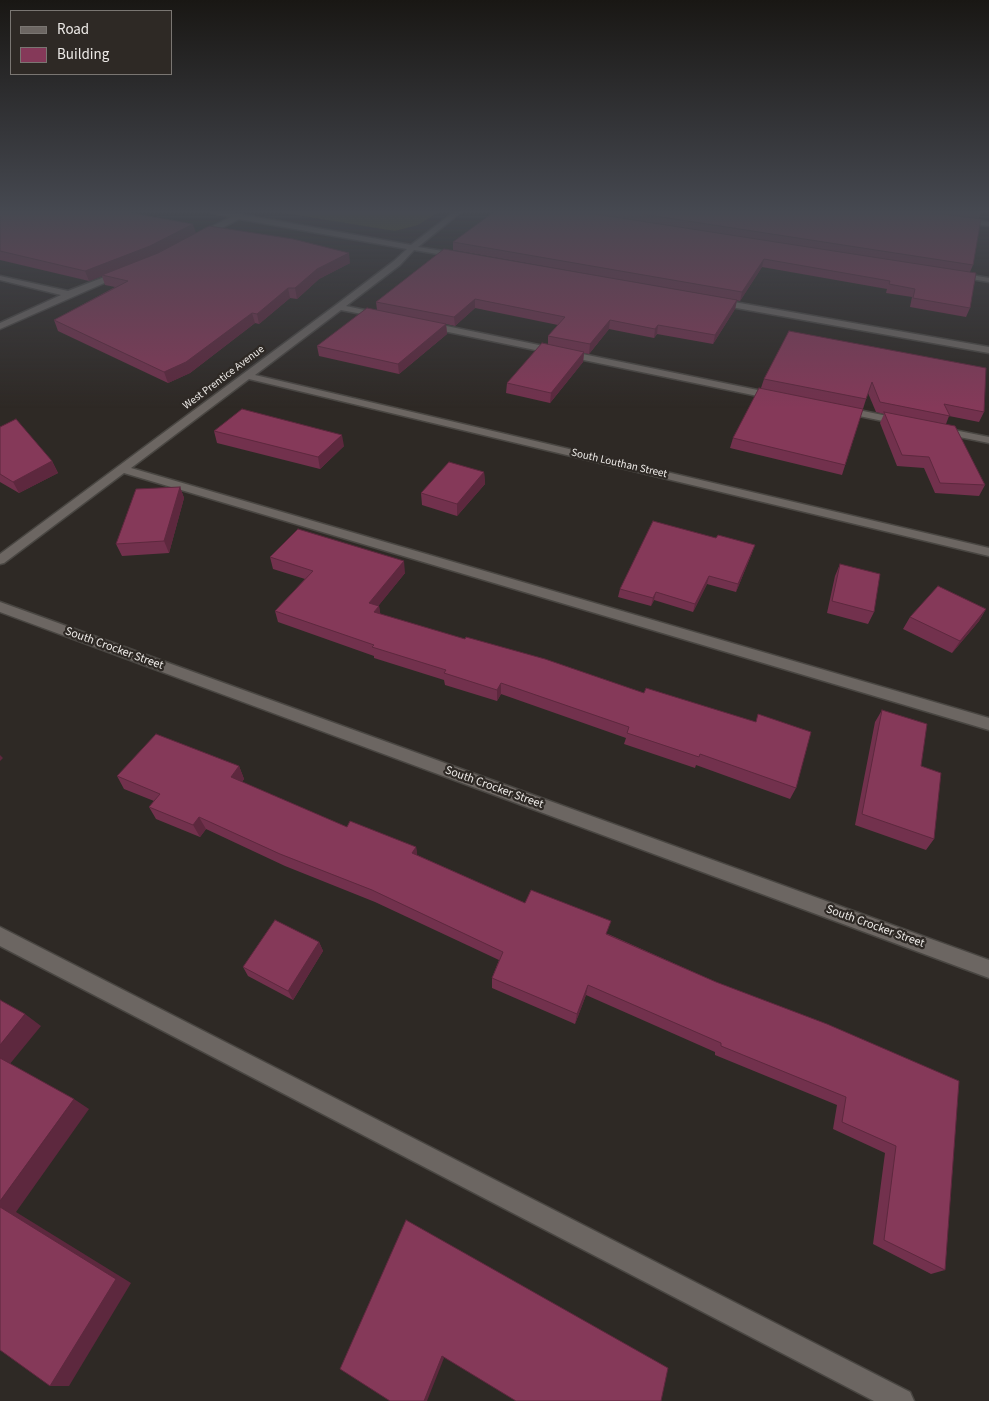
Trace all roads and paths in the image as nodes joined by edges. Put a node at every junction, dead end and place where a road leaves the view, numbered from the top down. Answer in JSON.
{"nodes":[{"id":1,"x":113,"y":277,"type":"edge"},
{"id":2,"x":378,"y":277,"type":"edge"},
{"id":3,"x":974,"y":277,"type":"edge"},
{"id":4,"x":0,"y":278,"type":"edge"},
{"id":5,"x":989,"y":280,"type":"edge"},
{"id":6,"x":69,"y":294,"type":"junction"},
{"id":7,"x":712,"y":301,"type":"edge"},
{"id":8,"x":339,"y":307,"type":"junction"},
{"id":9,"x":388,"y":317,"type":"edge"},
{"id":10,"x":417,"y":323,"type":"edge"},
{"id":11,"x":0,"y":326,"type":"edge"},
{"id":12,"x":989,"y":350,"type":"edge"},
{"id":13,"x":248,"y":376,"type":"junction"},
{"id":14,"x":785,"y":398,"type":"edge"},
{"id":15,"x":834,"y":408,"type":"edge"},
{"id":16,"x":911,"y":424,"type":"edge"},
{"id":17,"x":931,"y":428,"type":"edge"},
{"id":18,"x":989,"y":440,"type":"edge"},
{"id":19,"x":122,"y":470,"type":"junction"},
{"id":20,"x":989,"y":552,"type":"edge"},
{"id":21,"x":0,"y":560,"type":"edge"},
{"id":22,"x":0,"y":607,"type":"edge"},
{"id":23,"x":989,"y":724,"type":"edge"},
{"id":24,"x":0,"y":936,"type":"edge"},
{"id":25,"x":989,"y":969,"type":"edge"},
{"id":26,"x":901,"y":1401,"type":"edge"}],
"edges":[{"from":1,"to":6,"type":"street"},
{"from":2,"to":8,"type":"street","name":"West Prentice Avenue"},
{"from":3,"to":5,"type":"street"},
{"from":4,"to":6,"type":"street"},
{"from":6,"to":11,"type":"street"},
{"from":7,"to":12,"type":"street"},
{"from":8,"to":9,"type":"street"},
{"from":8,"to":13,"type":"street","name":"West Prentice Avenue"},
{"from":10,"to":14,"type":"street"},
{"from":13,"to":19,"type":"street","name":"West Prentice Avenue"},
{"from":13,"to":20,"type":"street","name":"South Louthan Street"},
{"from":15,"to":16,"type":"street"},
{"from":17,"to":18,"type":"street"},
{"from":19,"to":21,"type":"street","name":"West Prentice Avenue"},
{"from":19,"to":23,"type":"street"},
{"from":22,"to":25,"type":"street","name":"South Crocker Street"},
{"from":24,"to":26,"type":"street"}]}
